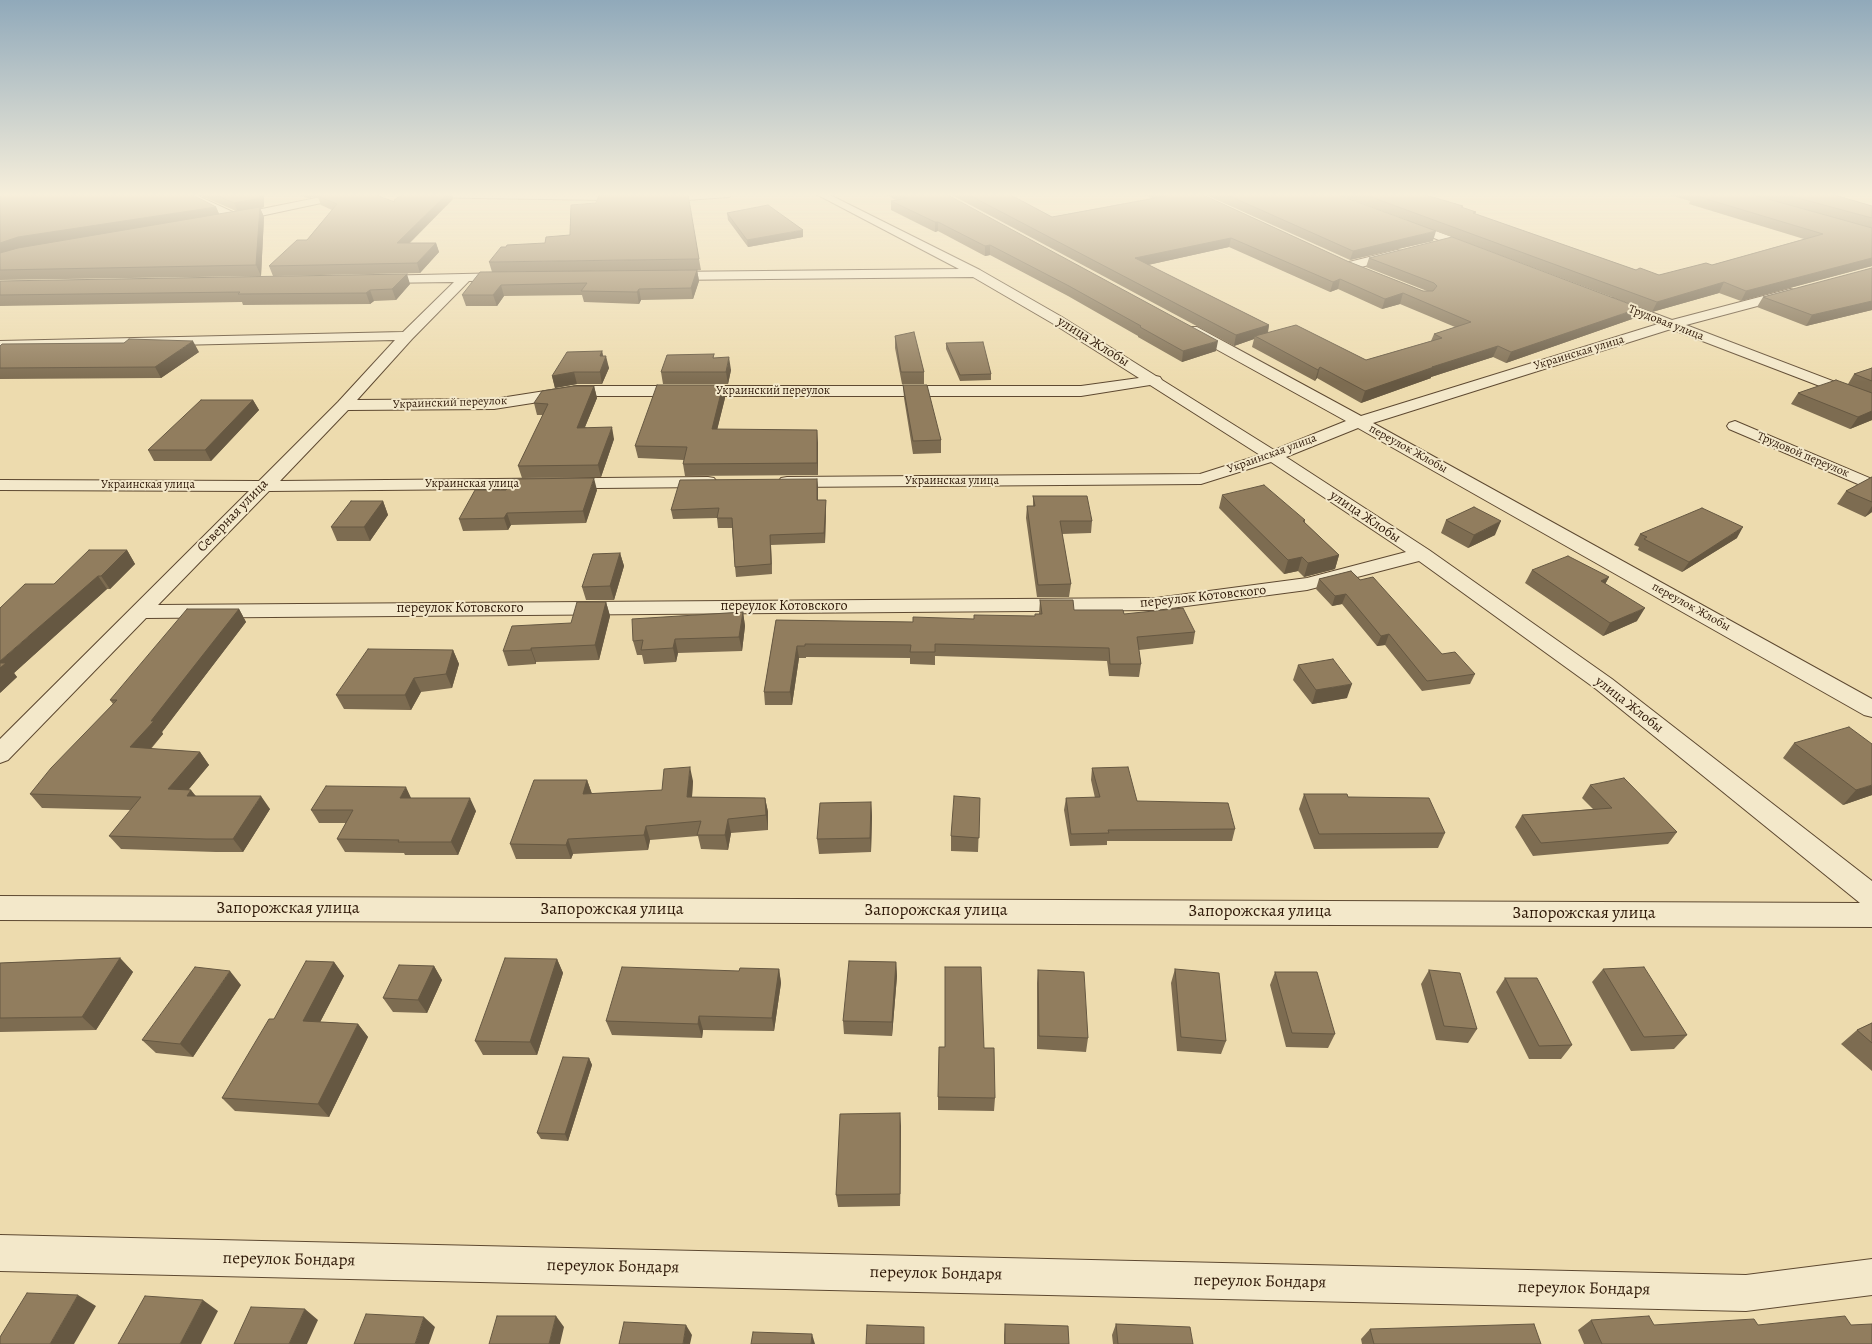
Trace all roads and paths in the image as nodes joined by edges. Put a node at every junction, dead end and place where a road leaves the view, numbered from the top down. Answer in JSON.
{"nodes":[{"id":1,"x":944,"y":257,"type":"edge"},
{"id":2,"x":1383,"y":257,"type":"edge"},
{"id":3,"x":976,"y":273,"type":"junction"},
{"id":4,"x":1369,"y":275,"type":"edge"},
{"id":5,"x":656,"y":276,"type":"edge"},
{"id":6,"x":521,"y":277,"type":"edge"},
{"id":7,"x":465,"y":278,"type":"junction"},
{"id":8,"x":370,"y":279,"type":"edge"},
{"id":9,"x":1805,"y":289,"type":"edge"},
{"id":10,"x":1597,"y":297,"type":"edge"},
{"id":11,"x":1178,"y":323,"type":"edge"},
{"id":12,"x":1671,"y":325,"type":"junction"},
{"id":13,"x":407,"y":336,"type":"junction"},
{"id":14,"x":0,"y":345,"type":"edge"},
{"id":15,"x":1155,"y":380,"type":"junction"},
{"id":16,"x":1872,"y":401,"type":"edge"},
{"id":17,"x":344,"y":405,"type":"junction"},
{"id":18,"x":1359,"y":422,"type":"junction"},
{"id":19,"x":1735,"y":426,"type":"dead end"},
{"id":20,"x":1273,"y":456,"type":"junction"},
{"id":21,"x":724,"y":482,"type":"edge"},
{"id":22,"x":772,"y":482,"type":"edge"},
{"id":23,"x":0,"y":485,"type":"edge"},
{"id":24,"x":1872,"y":485,"type":"edge"},
{"id":25,"x":263,"y":486,"type":"junction"},
{"id":26,"x":1422,"y":554,"type":"junction"},
{"id":27,"x":140,"y":612,"type":"junction"},
{"id":28,"x":1872,"y":709,"type":"edge"},
{"id":29,"x":0,"y":754,"type":"edge"},
{"id":30,"x":1872,"y":896,"type":"edge"},
{"id":31,"x":0,"y":908,"type":"edge"},
{"id":32,"x":1872,"y":915,"type":"edge"},
{"id":33,"x":0,"y":1253,"type":"edge"},
{"id":34,"x":1872,"y":1277,"type":"edge"}],
"edges":[{"from":1,"to":3,"type":"street","name":"улица Жлобы"},
{"from":2,"to":4,"type":"street"},
{"from":3,"to":5,"type":"street"},
{"from":3,"to":15,"type":"street","name":"улица Жлобы"},
{"from":6,"to":7,"type":"street"},
{"from":7,"to":8,"type":"street"},
{"from":7,"to":13,"type":"street","name":"Северная улица"},
{"from":9,"to":12,"type":"street","name":"Украинская улица"},
{"from":10,"to":12,"type":"street","name":"Трудовая улица"},
{"from":11,"to":18,"type":"street","name":"переулок Жлобы"},
{"from":12,"to":16,"type":"street","name":"Трудовая улица"},
{"from":12,"to":18,"type":"street","name":"Украинская улица"},
{"from":13,"to":14,"type":"street"},
{"from":13,"to":17,"type":"street","name":"Северная улица"},
{"from":15,"to":17,"type":"street","name":"Украинский переулок"},
{"from":15,"to":20,"type":"street","name":"улица Жлобы"},
{"from":17,"to":25,"type":"street","name":"Северная улица"},
{"from":18,"to":20,"type":"street","name":"Украинская улица"},
{"from":18,"to":28,"type":"street","name":"переулок Жлобы"},
{"from":19,"to":24,"type":"street","name":"Трудовой переулок"},
{"from":20,"to":22,"type":"street","name":"Украинская улица"},
{"from":20,"to":26,"type":"street","name":"улица Жлобы"},
{"from":21,"to":25,"type":"street","name":"Украинская улица"},
{"from":23,"to":25,"type":"street","name":"Украинская улица"},
{"from":25,"to":27,"type":"street","name":"Северная улица"},
{"from":26,"to":27,"type":"street","name":"переулок Котовского"},
{"from":26,"to":30,"type":"street","name":"улица Жлобы"},
{"from":27,"to":29,"type":"street","name":"Северная улица"},
{"from":31,"to":32,"type":"street","name":"Запорожская улица"},
{"from":33,"to":34,"type":"street","name":"переулок Бондаря"}]}
